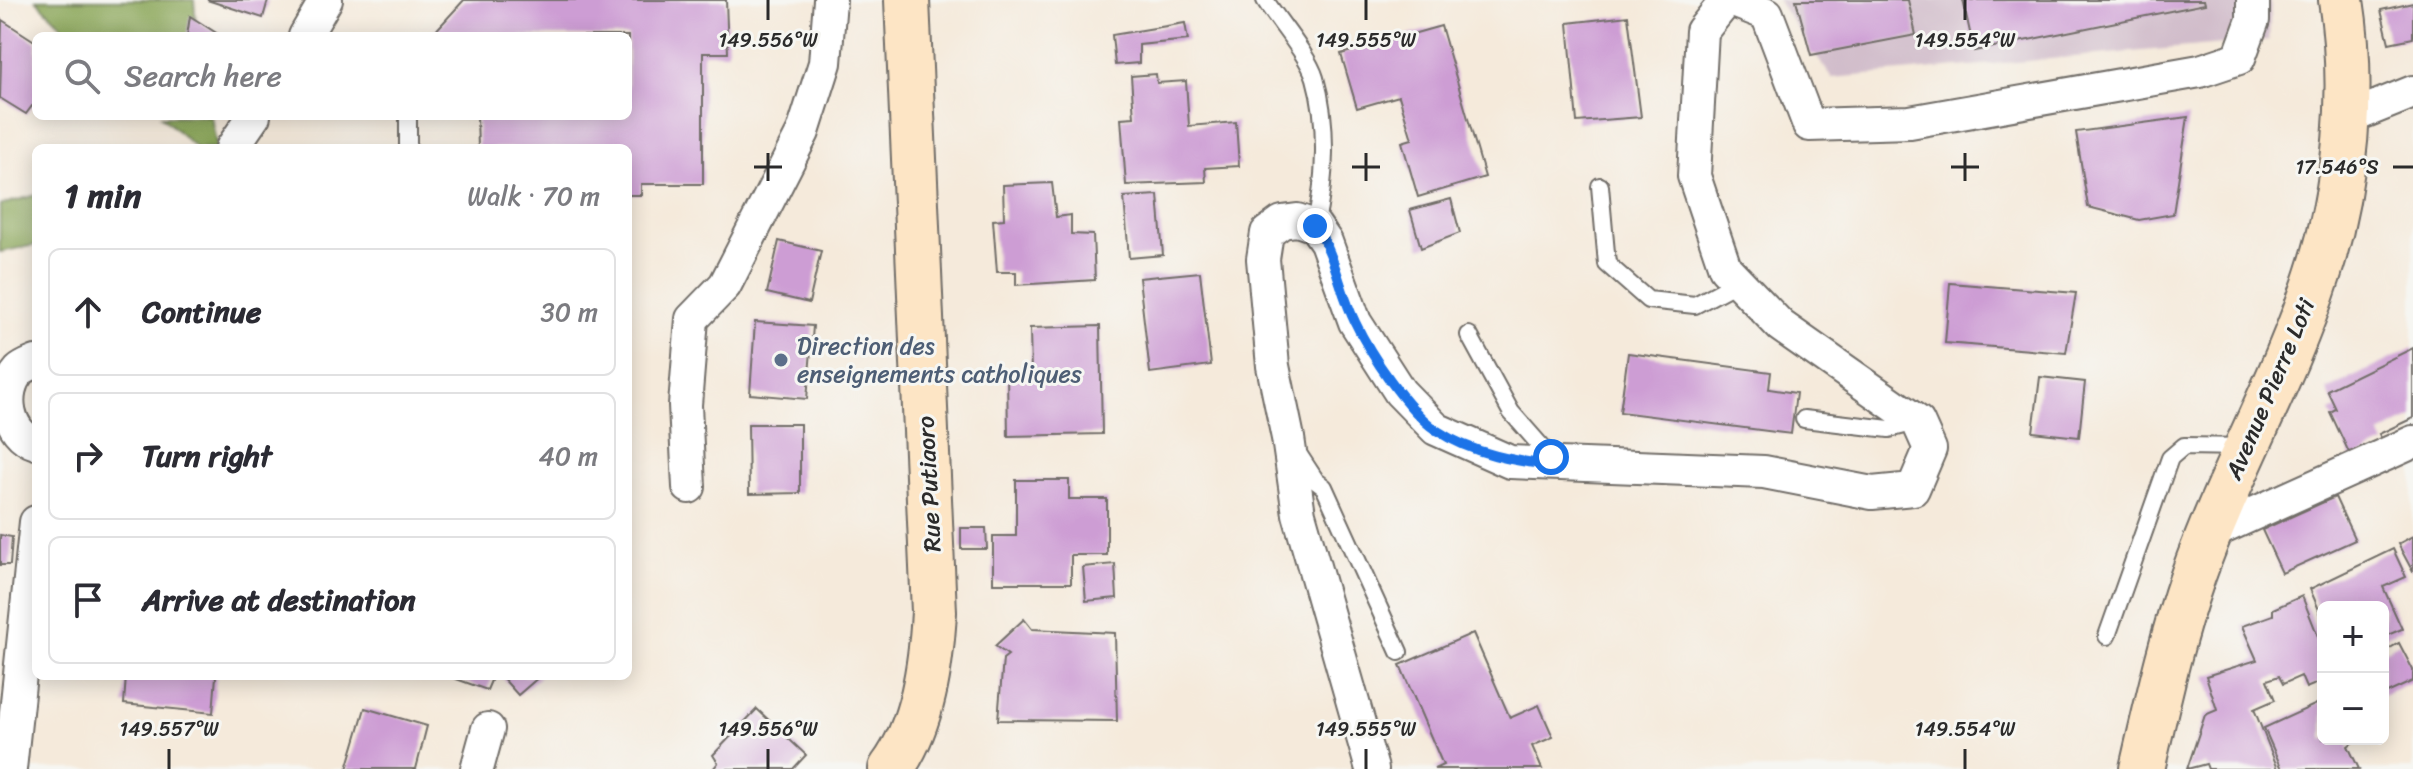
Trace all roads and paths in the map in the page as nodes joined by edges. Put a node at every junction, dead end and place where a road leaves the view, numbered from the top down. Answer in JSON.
{"nodes":[{"id":1,"x":326,"y":0,"type":"edge"},
{"id":2,"x":830,"y":0,"type":"edge"},
{"id":3,"x":907,"y":0,"type":"edge"},
{"id":4,"x":1265,"y":0,"type":"edge"},
{"id":5,"x":1729,"y":0,"type":"edge"},
{"id":6,"x":2253,"y":0,"type":"edge"},
{"id":7,"x":2341,"y":0,"type":"edge"},
{"id":8,"x":307,"y":32,"type":"edge"},
{"id":9,"x":2413,"y":92,"type":"edge"},
{"id":10,"x":2346,"y":119,"type":"junction"},
{"id":11,"x":251,"y":120,"type":"edge"},
{"id":12,"x":408,"y":120,"type":"edge"},
{"id":13,"x":235,"y":144,"type":"edge"},
{"id":14,"x":408,"y":144,"type":"edge"},
{"id":15,"x":1600,"y":186,"type":"dead end"},
{"id":16,"x":1315,"y":226,"type":"junction"},
{"id":17,"x":1738,"y":282,"type":"junction"},
{"id":18,"x":1469,"y":335,"type":"dead end"},
{"id":19,"x":18,"y":365,"type":"edge"},
{"id":20,"x":3,"y":405,"type":"edge"},
{"id":21,"x":1804,"y":419,"type":"dead end"},
{"id":22,"x":1918,"y":422,"type":"junction"},
{"id":23,"x":1288,"y":438,"type":"junction"},
{"id":24,"x":2413,"y":442,"type":"edge"},
{"id":25,"x":32,"y":446,"type":"edge"},
{"id":26,"x":2247,"y":447,"type":"junction"},
{"id":27,"x":1559,"y":466,"type":"junction"},
{"id":28,"x":689,"y":487,"type":"dead end"},
{"id":29,"x":2211,"y":533,"type":"junction"},
{"id":30,"x":32,"y":578,"type":"edge"},
{"id":31,"x":2107,"y":636,"type":"dead end"},
{"id":32,"x":1399,"y":652,"type":"dead end"},
{"id":33,"x":488,"y":729,"type":"dead end"},
{"id":34,"x":2139,"y":761,"type":"edge"},
{"id":35,"x":10,"y":769,"type":"edge"},
{"id":36,"x":477,"y":769,"type":"edge"},
{"id":37,"x":891,"y":769,"type":"edge"},
{"id":38,"x":1372,"y":769,"type":"edge"}],
"edges":[{"from":1,"to":8,"type":"street"},
{"from":2,"to":28,"type":"street"},
{"from":3,"to":37,"type":"main road","name":"Rue Putiaoro"},
{"from":4,"to":16,"type":"lane"},
{"from":5,"to":6,"type":"street"},
{"from":5,"to":17,"type":"street"},
{"from":7,"to":10,"type":"main road","name":"Avenue Pierre Loti"},
{"from":9,"to":10,"type":"street"},
{"from":10,"to":26,"type":"main road","name":"Avenue Pierre Loti"},
{"from":11,"to":13,"type":"street"},
{"from":12,"to":14,"type":"lane"},
{"from":15,"to":17,"type":"lane"},
{"from":16,"to":23,"type":"street"},
{"from":16,"to":27,"type":"street"},
{"from":17,"to":22,"type":"street"},
{"from":18,"to":27,"type":"lane"},
{"from":19,"to":20,"type":"street"},
{"from":20,"to":25,"type":"street"},
{"from":21,"to":22,"type":"lane"},
{"from":22,"to":27,"type":"street"},
{"from":23,"to":32,"type":"lane"},
{"from":23,"to":38,"type":"street"},
{"from":24,"to":29,"type":"street"},
{"from":26,"to":29,"type":"main road","name":"Avenue Pierre Loti"},
{"from":26,"to":31,"type":"lane"},
{"from":29,"to":34,"type":"main road","name":"Avenue Pierre Loti"},
{"from":30,"to":35,"type":"street"},
{"from":33,"to":36,"type":"street"}]}
